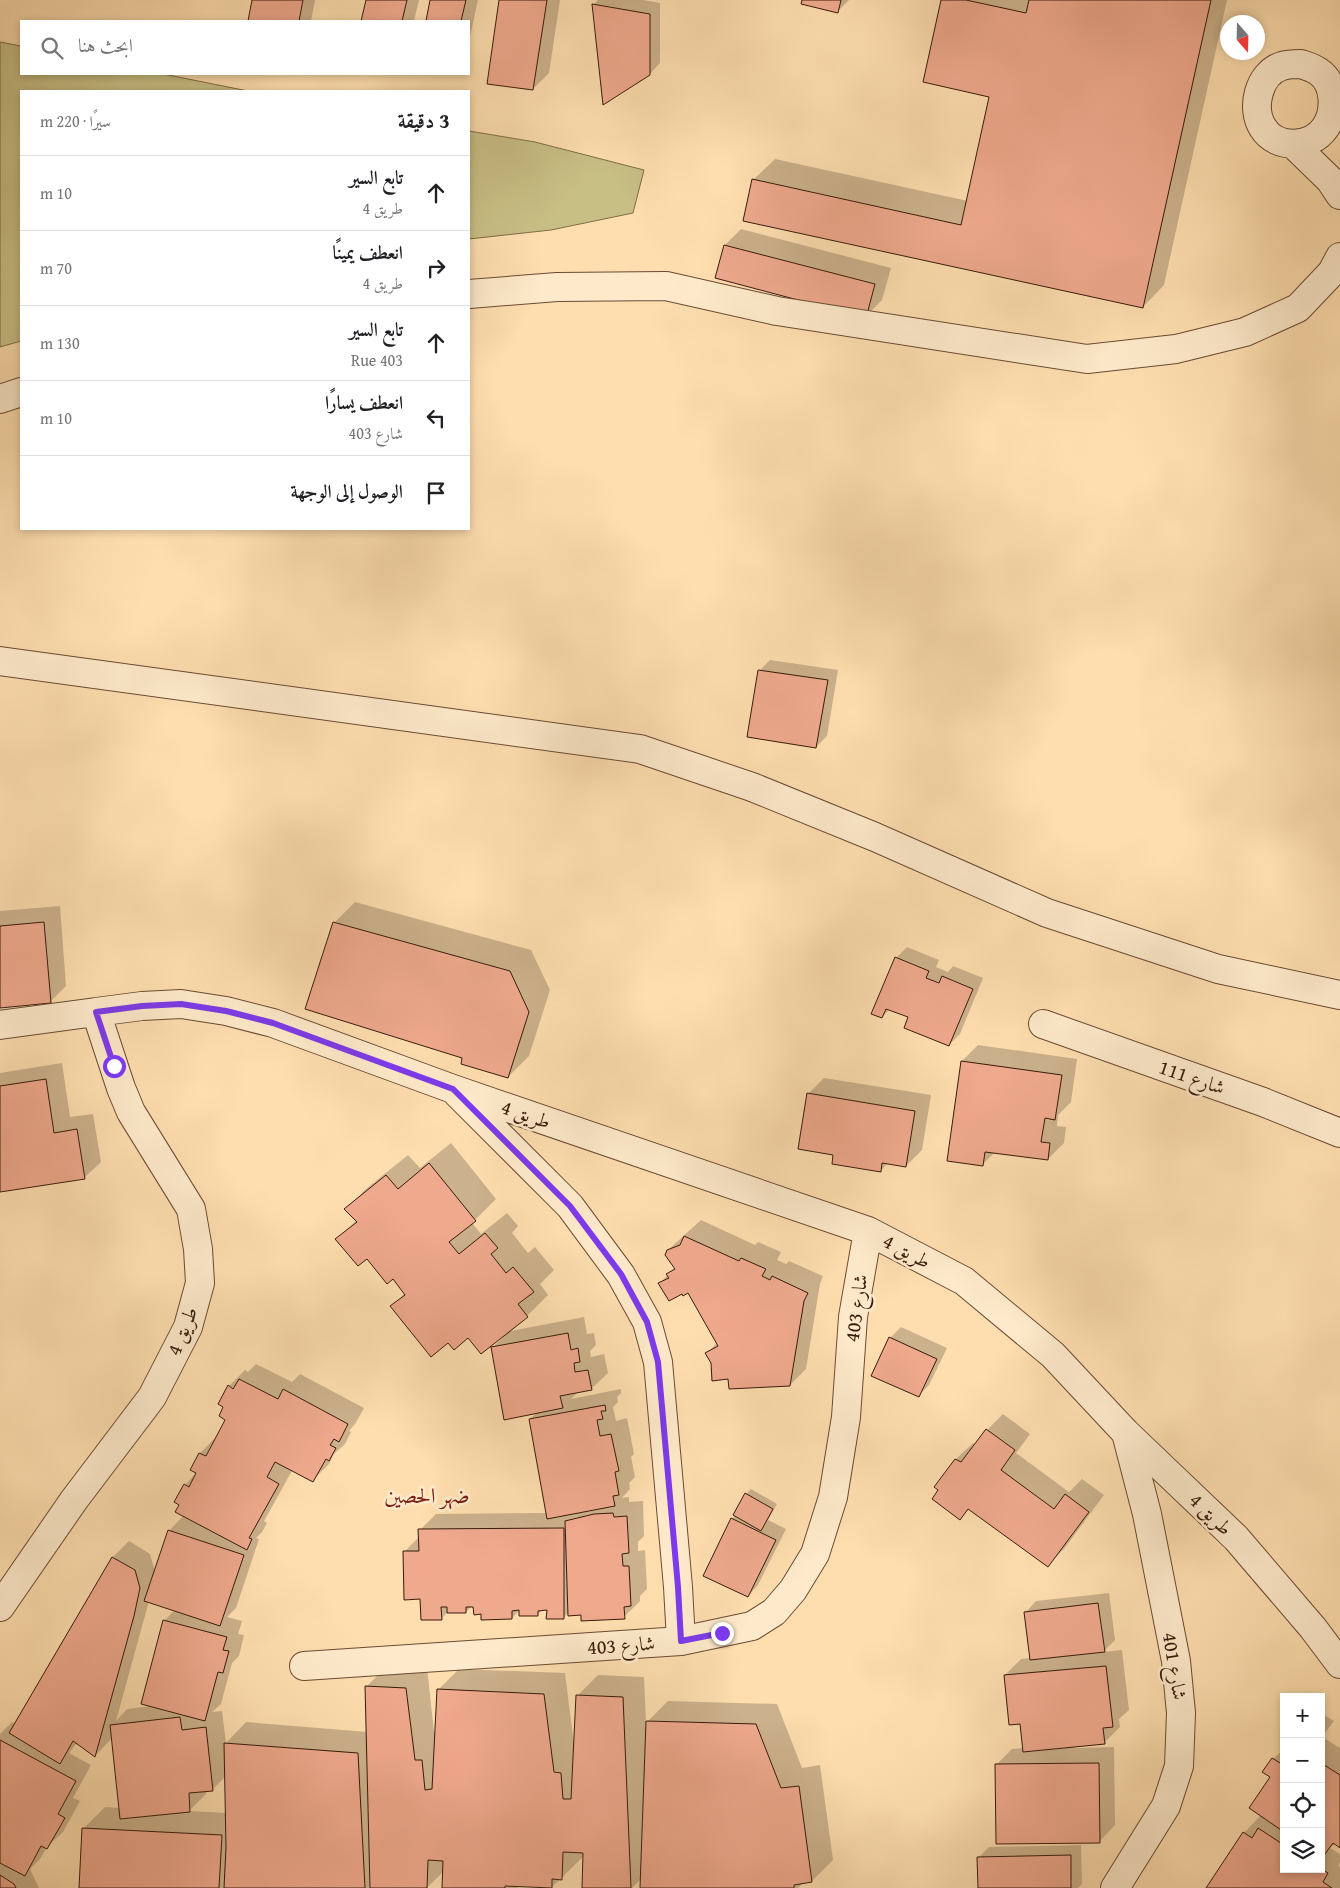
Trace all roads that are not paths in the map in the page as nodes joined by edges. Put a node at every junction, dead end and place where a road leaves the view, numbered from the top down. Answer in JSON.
{"nodes":[{"id":1,"x":1335,"y":84,"type":"edge"},
{"id":2,"x":1294,"y":145,"type":"junction"},
{"id":3,"x":1340,"y":195,"type":"edge"},
{"id":4,"x":1340,"y":257,"type":"edge"},
{"id":5,"x":470,"y":294,"type":"edge"},
{"id":6,"x":20,"y":392,"type":"edge"},
{"id":7,"x":0,"y":399,"type":"edge"},
{"id":8,"x":0,"y":661,"type":"edge"},
{"id":9,"x":1340,"y":995,"type":"edge"},
{"id":10,"x":96,"y":1012,"type":"junction"},
{"id":11,"x":1043,"y":1024,"type":"dead end"},
{"id":12,"x":0,"y":1026,"type":"edge"},
{"id":13,"x":453,"y":1089,"type":"junction"},
{"id":14,"x":1340,"y":1133,"type":"edge"},
{"id":15,"x":868,"y":1231,"type":"junction"},
{"id":16,"x":1126,"y":1433,"type":"junction"},
{"id":17,"x":0,"y":1607,"type":"edge"},
{"id":18,"x":681,"y":1641,"type":"junction"},
{"id":19,"x":1340,"y":1664,"type":"edge"},
{"id":20,"x":304,"y":1666,"type":"dead end"},
{"id":21,"x":1115,"y":1888,"type":"edge"}],
"edges":[{"from":1,"to":2,"type":"street"},
{"from":1,"to":2,"type":"street"},
{"from":2,"to":3,"type":"street"},
{"from":4,"to":5,"type":"street"},
{"from":6,"to":7,"type":"street"},
{"from":8,"to":9,"type":"street"},
{"from":10,"to":12,"type":"street"},
{"from":10,"to":13,"type":"street","name":"طريق 4"},
{"from":10,"to":17,"type":"street","name":"طريق 4"},
{"from":11,"to":14,"type":"street","name":"شارع 111"},
{"from":13,"to":15,"type":"street","name":"طريق 4"},
{"from":13,"to":18,"type":"street"},
{"from":15,"to":16,"type":"street","name":"طريق 4"},
{"from":15,"to":18,"type":"street","name":"شارع 403"},
{"from":16,"to":19,"type":"street","name":"طريق 4"},
{"from":16,"to":21,"type":"street","name":"شارع 401"},
{"from":18,"to":20,"type":"street","name":"شارع 403"}]}
